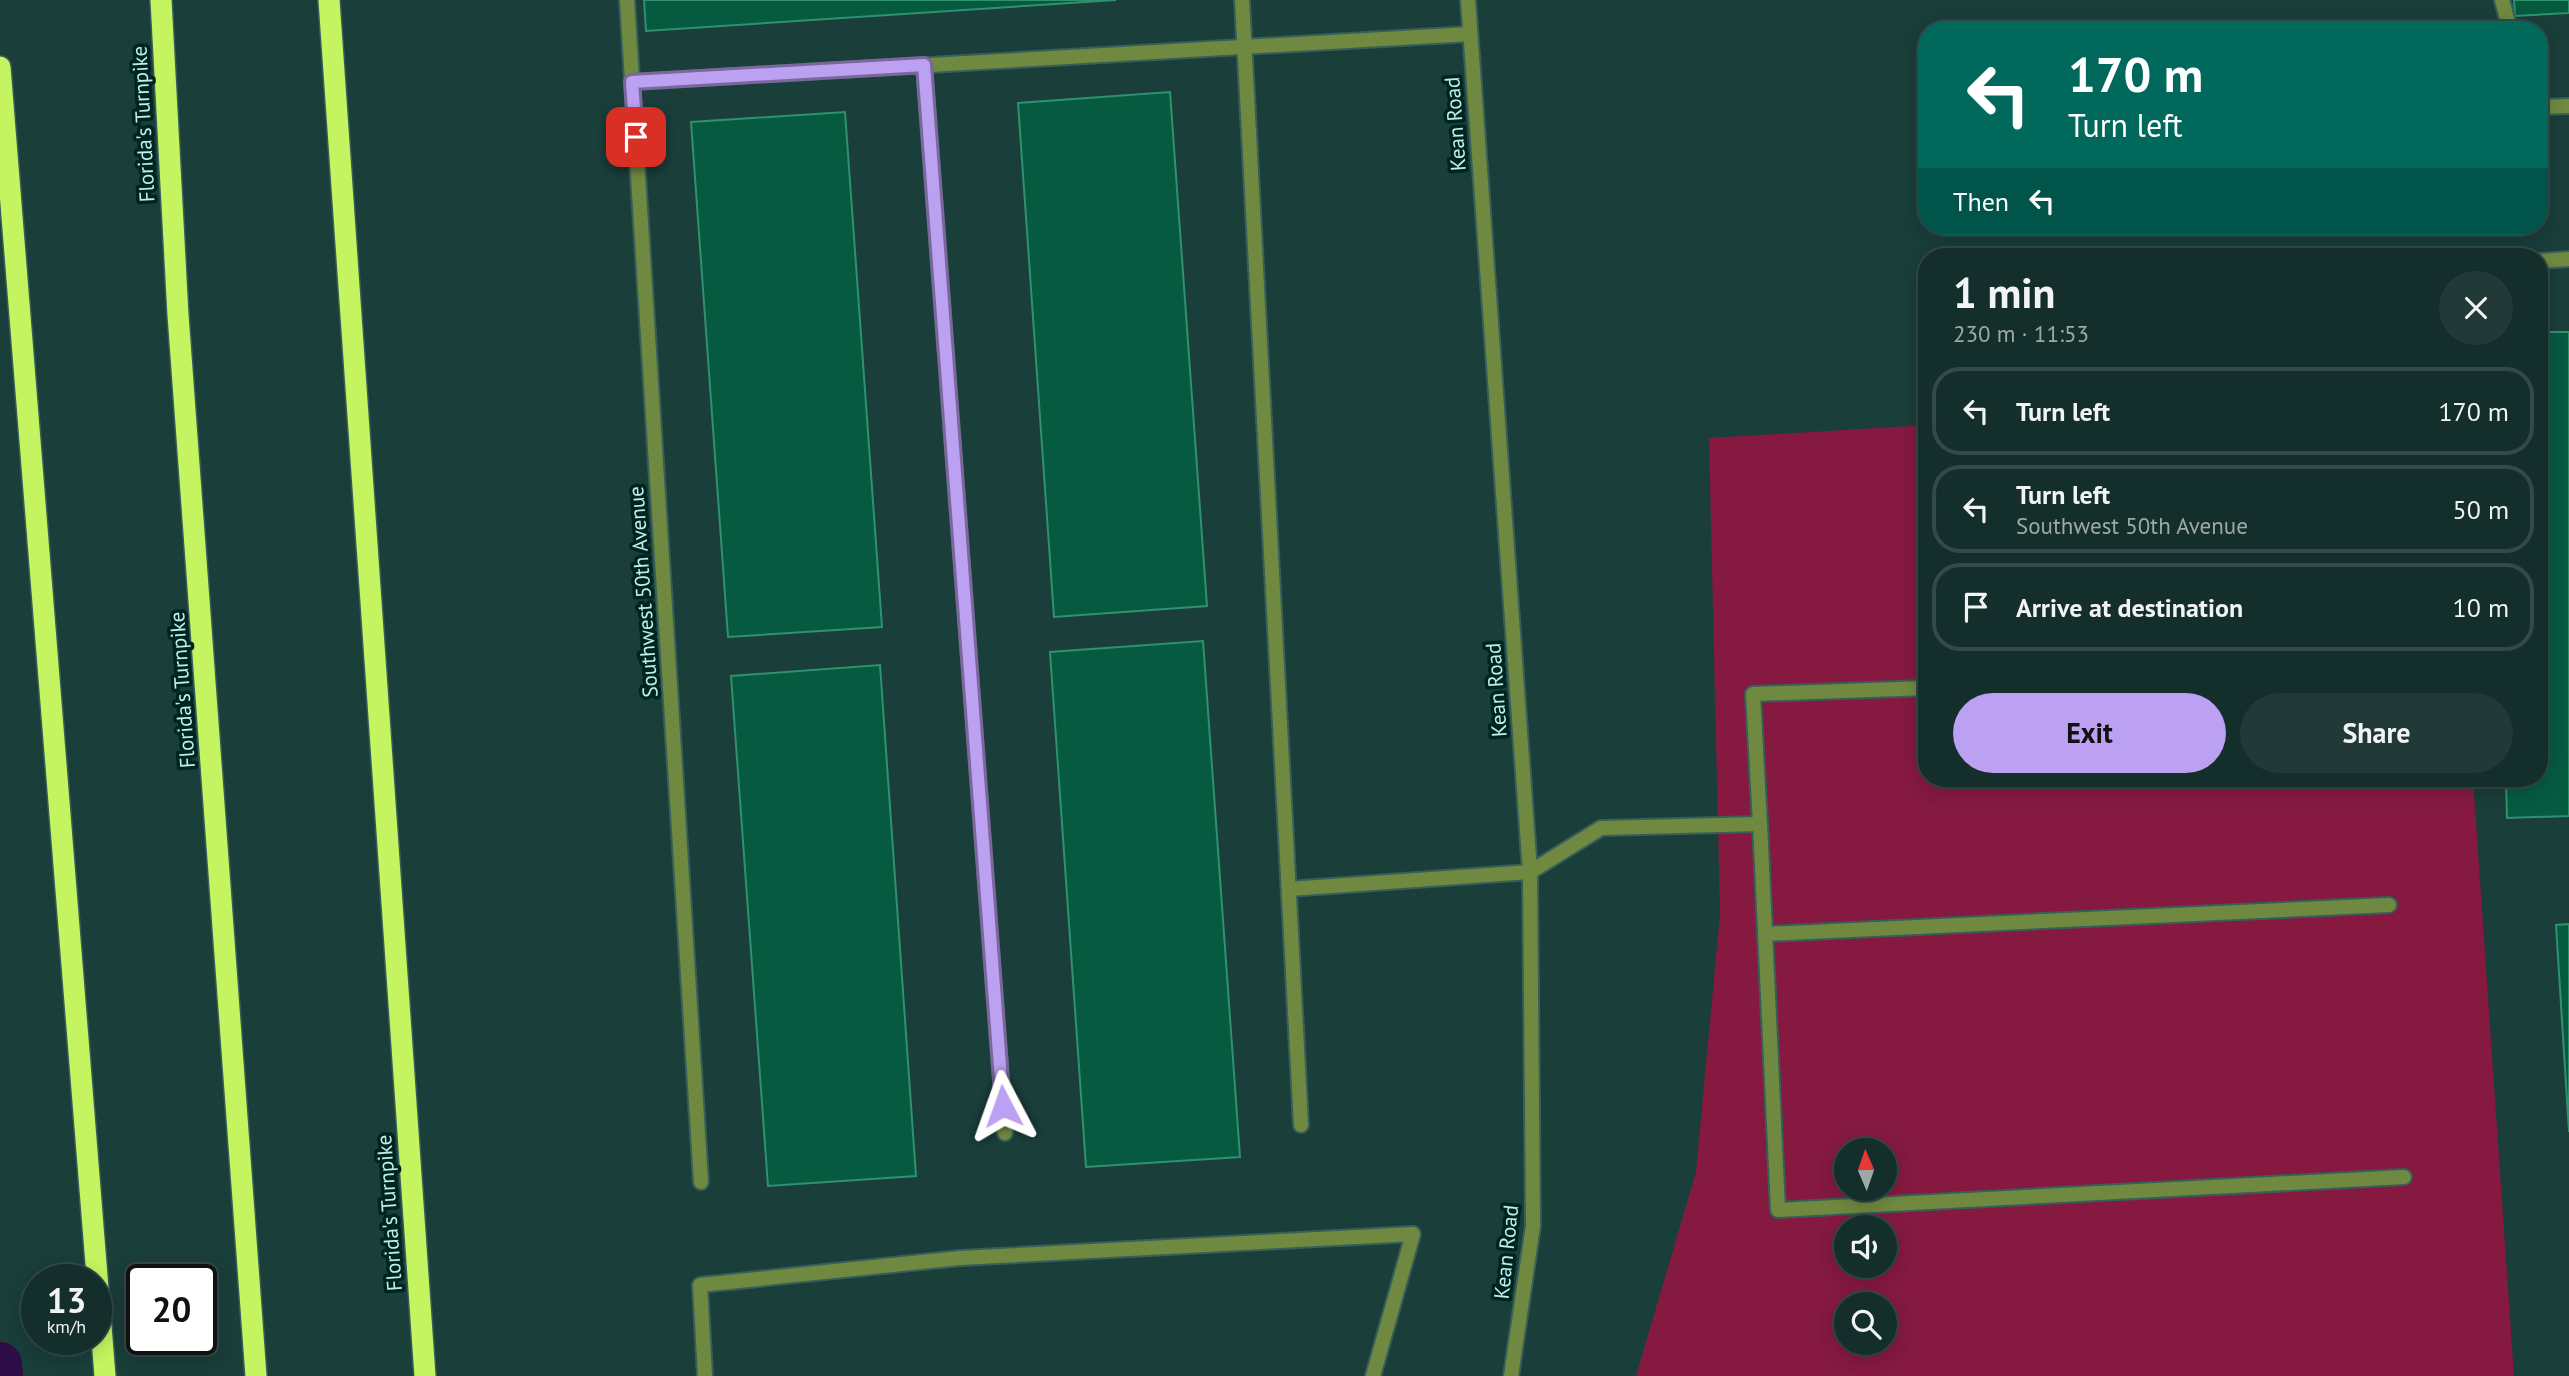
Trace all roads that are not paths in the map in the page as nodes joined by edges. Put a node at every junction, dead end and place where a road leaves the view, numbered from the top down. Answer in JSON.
{"nodes":[{"id":1,"x":161,"y":0,"type":"edge"},
{"id":2,"x":329,"y":0,"type":"edge"},
{"id":3,"x":627,"y":0,"type":"edge"},
{"id":4,"x":1242,"y":0,"type":"edge"},
{"id":5,"x":1468,"y":0,"type":"edge"},
{"id":6,"x":2502,"y":0,"type":"edge"},
{"id":7,"x":2508,"y":21,"type":"edge"},
{"id":8,"x":1470,"y":34,"type":"junction"},
{"id":9,"x":1245,"y":47,"type":"junction"},
{"id":10,"x":924,"y":65,"type":"junction"},
{"id":11,"x":0,"y":67,"type":"edge"},
{"id":12,"x":632,"y":82,"type":"junction"},
{"id":13,"x":2569,"y":106,"type":"edge"},
{"id":14,"x":2548,"y":107,"type":"edge"},
{"id":15,"x":2569,"y":259,"type":"edge"},
{"id":16,"x":2548,"y":260,"type":"edge"},
{"id":17,"x":1918,"y":688,"type":"edge"},
{"id":18,"x":1760,"y":824,"type":"junction"},
{"id":19,"x":1530,"y":872,"type":"junction"},
{"id":20,"x":1289,"y":889,"type":"junction"},
{"id":21,"x":2389,"y":905,"type":"dead end"},
{"id":22,"x":1765,"y":933,"type":"junction"},
{"id":23,"x":1301,"y":1125,"type":"dead end"},
{"id":24,"x":1005,"y":1133,"type":"dead end"},
{"id":25,"x":2404,"y":1177,"type":"dead end"},
{"id":26,"x":701,"y":1182,"type":"dead end"},
{"id":27,"x":105,"y":1376,"type":"edge"},
{"id":28,"x":256,"y":1376,"type":"edge"},
{"id":29,"x":425,"y":1376,"type":"edge"},
{"id":30,"x":705,"y":1376,"type":"edge"},
{"id":31,"x":1373,"y":1376,"type":"edge"},
{"id":32,"x":1511,"y":1376,"type":"edge"}],
"edges":[{"from":1,"to":28,"type":"highway","name":"Florida's Turnpike"},
{"from":2,"to":29,"type":"highway","name":"Florida's Turnpike"},
{"from":3,"to":12,"type":"street","name":"Southwest 50th Avenue"},
{"from":4,"to":9,"type":"street"},
{"from":5,"to":8,"type":"street","name":"Kean Road"},
{"from":6,"to":7,"type":"street"},
{"from":8,"to":9,"type":"street"},
{"from":8,"to":19,"type":"street","name":"Kean Road"},
{"from":9,"to":10,"type":"street"},
{"from":9,"to":20,"type":"street"},
{"from":10,"to":12,"type":"street"},
{"from":10,"to":24,"type":"street"},
{"from":11,"to":27,"type":"highway"},
{"from":12,"to":26,"type":"street","name":"Southwest 50th Avenue"},
{"from":13,"to":14,"type":"street"},
{"from":15,"to":16,"type":"street"},
{"from":17,"to":18,"type":"street"},
{"from":18,"to":19,"type":"street"},
{"from":18,"to":22,"type":"street"},
{"from":19,"to":20,"type":"street"},
{"from":19,"to":32,"type":"street","name":"Kean Road"},
{"from":20,"to":23,"type":"street"},
{"from":21,"to":22,"type":"street"},
{"from":22,"to":25,"type":"street"},
{"from":30,"to":31,"type":"street"}]}
